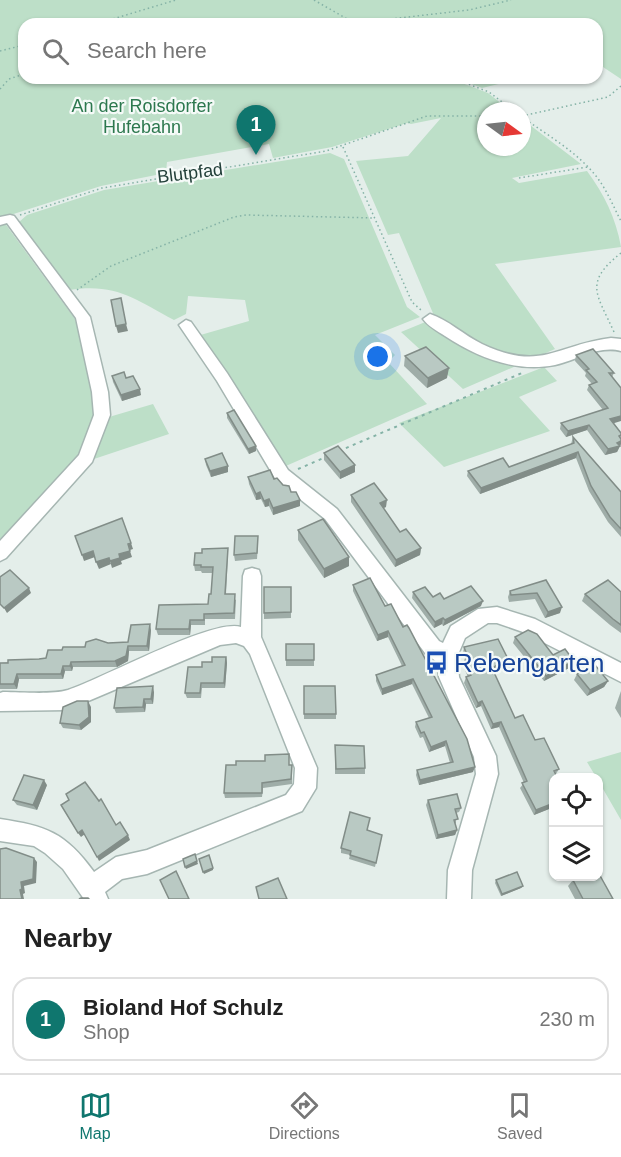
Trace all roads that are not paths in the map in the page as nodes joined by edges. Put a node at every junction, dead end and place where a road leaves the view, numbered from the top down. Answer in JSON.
{"nodes":[{"id":1,"x":5,"y":220,"type":"edge"},
{"id":2,"x":430,"y":319,"type":"road end"},
{"id":3,"x":186,"y":326,"type":"dead end"},
{"id":4,"x":620,"y":344,"type":"edge"},
{"id":5,"x":0,"y":553,"type":"edge"},
{"id":6,"x":252,"y":576,"type":"dead end"},
{"id":7,"x":251,"y":639,"type":"junction"},
{"id":8,"x":447,"y":657,"type":"junction"},
{"id":9,"x":621,"y":673,"type":"edge"},
{"id":10,"x":3,"y":702,"type":"dead end"},
{"id":11,"x":0,"y":830,"type":"edge"},
{"id":12,"x":94,"y":893,"type":"edge"},
{"id":13,"x":459,"y":899,"type":"edge"}],
"edges":[{"from":1,"to":5,"type":"street"},
{"from":2,"to":4,"type":"street"},
{"from":3,"to":8,"type":"street"},
{"from":6,"to":7,"type":"street"},
{"from":7,"to":10,"type":"street"},
{"from":7,"to":12,"type":"street"},
{"from":8,"to":9,"type":"street"},
{"from":8,"to":13,"type":"street"},
{"from":11,"to":12,"type":"street"}]}
